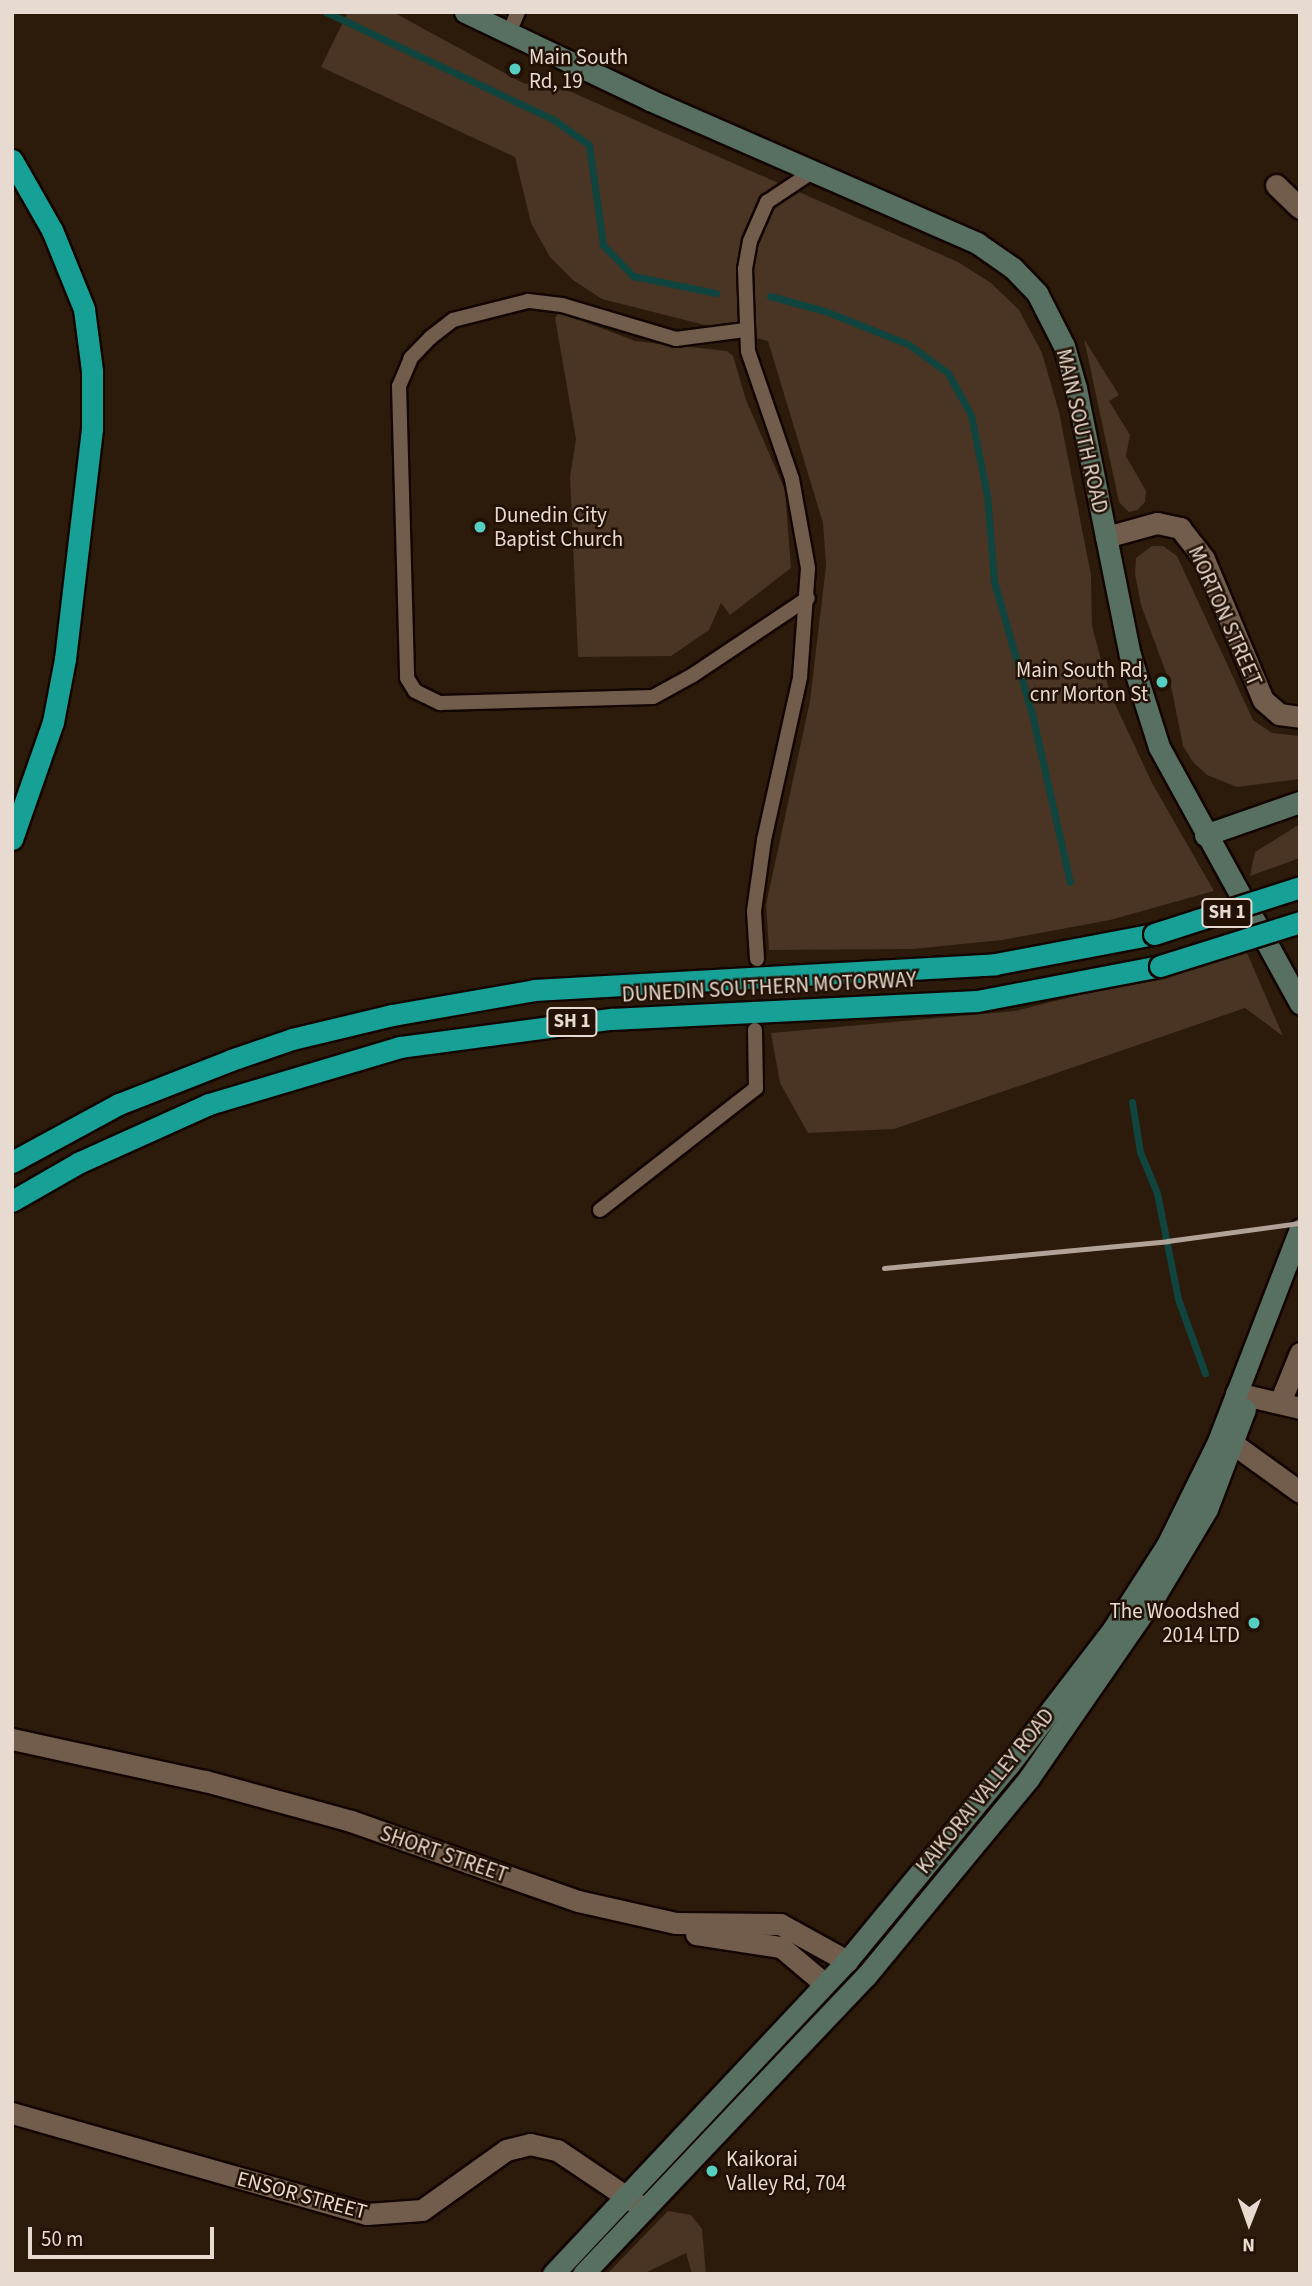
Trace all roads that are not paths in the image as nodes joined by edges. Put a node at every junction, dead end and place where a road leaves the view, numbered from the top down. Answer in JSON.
{"nodes":[{"id":1,"x":464,"y":12,"type":"edge"},
{"id":2,"x":519,"y":12,"type":"edge"},
{"id":3,"x":509,"y":33,"type":"junction"},
{"id":4,"x":12,"y":160,"type":"edge"},
{"id":5,"x":812,"y":172,"type":"junction"},
{"id":6,"x":1276,"y":185,"type":"dead end"},
{"id":7,"x":1300,"y":208,"type":"edge"},
{"id":8,"x":745,"y":330,"type":"junction"},
{"id":9,"x":1106,"y":537,"type":"junction"},
{"id":10,"x":808,"y":598,"type":"junction"},
{"id":11,"x":1300,"y":717,"type":"edge"},
{"id":12,"x":1300,"y":802,"type":"edge"},
{"id":13,"x":1205,"y":835,"type":"junction"},
{"id":14,"x":12,"y":839,"type":"edge"},
{"id":15,"x":1300,"y":887,"type":"edge"},
{"id":16,"x":1300,"y":922,"type":"edge"},
{"id":17,"x":757,"y":959,"type":"dead end"},
{"id":18,"x":1300,"y":1004,"type":"edge"},
{"id":19,"x":755,"y":1030,"type":"dead end"},
{"id":20,"x":12,"y":1162,"type":"edge"},
{"id":21,"x":12,"y":1201,"type":"edge"},
{"id":22,"x":600,"y":1210,"type":"dead end"},
{"id":23,"x":1300,"y":1229,"type":"edge"},
{"id":24,"x":1293,"y":1264,"type":"edge"},
{"id":25,"x":1300,"y":1353,"type":"edge"},
{"id":26,"x":1242,"y":1395,"type":"junction"},
{"id":27,"x":1290,"y":1405,"type":"edge"},
{"id":28,"x":1228,"y":1437,"type":"junction"},
{"id":29,"x":1300,"y":1492,"type":"edge"},
{"id":30,"x":12,"y":1739,"type":"edge"},
{"id":31,"x":676,"y":1923,"type":"junction"},
{"id":32,"x":847,"y":1961,"type":"junction"},
{"id":33,"x":866,"y":1976,"type":"junction"},
{"id":34,"x":825,"y":1984,"type":"junction"},
{"id":35,"x":844,"y":2001,"type":"junction"},
{"id":36,"x":12,"y":2113,"type":"edge"},
{"id":37,"x":625,"y":2198,"type":"junction"},
{"id":38,"x":646,"y":2209,"type":"junction"},
{"id":39,"x":553,"y":2274,"type":"edge"},
{"id":40,"x":583,"y":2274,"type":"edge"}],
"edges":[{"from":1,"to":3,"type":"main road","name":"MAIN SOUTH ROAD"},
{"from":2,"to":3,"type":"lane"},
{"from":3,"to":5,"type":"main road","name":"MAIN SOUTH ROAD"},
{"from":4,"to":14,"type":"highway"},
{"from":5,"to":8,"type":"lane"},
{"from":5,"to":9,"type":"main road","name":"MAIN SOUTH ROAD"},
{"from":6,"to":7,"type":"street"},
{"from":8,"to":10,"type":"lane"},
{"from":8,"to":10,"type":"lane"},
{"from":9,"to":11,"type":"street","name":"MORTON STREET"},
{"from":9,"to":13,"type":"main road","name":"MAIN SOUTH ROAD"},
{"from":10,"to":17,"type":"lane"},
{"from":12,"to":13,"type":"main road"},
{"from":13,"to":18,"type":"main road","name":"MAIN SOUTH ROAD"},
{"from":15,"to":20,"type":"highway","name":"DUNEDIN SOUTHERN MOTORWAY","number":"SH 1","bridge":true},
{"from":16,"to":21,"type":"highway","name":"DUNEDIN SOUTHERN MOTORWAY","number":"SH 1","bridge":true},
{"from":19,"to":22,"type":"lane"},
{"from":23,"to":24,"type":"main road","name":"KAIKORAI VALLEY ROAD"},
{"from":24,"to":26,"type":"main road","name":"KAIKORAI VALLEY ROAD"},
{"from":25,"to":27,"type":"street"},
{"from":26,"to":27,"type":"street"},
{"from":26,"to":28,"type":"main road","name":"KAIKORAI VALLEY ROAD"},
{"from":28,"to":29,"type":"street"},
{"from":28,"to":32,"type":"main road","name":"KAIKORAI VALLEY ROAD"},
{"from":28,"to":33,"type":"main road","name":"KAIKORAI VALLEY ROAD"},
{"from":30,"to":31,"type":"street","name":"SHORT STREET"},
{"from":31,"to":32,"type":"street","name":"SHORT STREET"},
{"from":31,"to":34,"type":"street"},
{"from":32,"to":33,"type":"main road","name":"SHORT STREET"},
{"from":32,"to":34,"type":"main road","name":"KAIKORAI VALLEY ROAD"},
{"from":33,"to":35,"type":"main road","name":"KAIKORAI VALLEY ROAD"},
{"from":34,"to":35,"type":"main road"},
{"from":34,"to":37,"type":"main road","name":"KAIKORAI VALLEY ROAD"},
{"from":35,"to":38,"type":"main road","name":"KAIKORAI VALLEY ROAD"},
{"from":36,"to":37,"type":"street","name":"ENSOR STREET"},
{"from":37,"to":38,"type":"street","name":"ENSOR STREET"},
{"from":37,"to":39,"type":"main road","name":"KAIKORAI VALLEY ROAD"},
{"from":38,"to":40,"type":"main road","name":"KAIKORAI VALLEY ROAD"}]}
